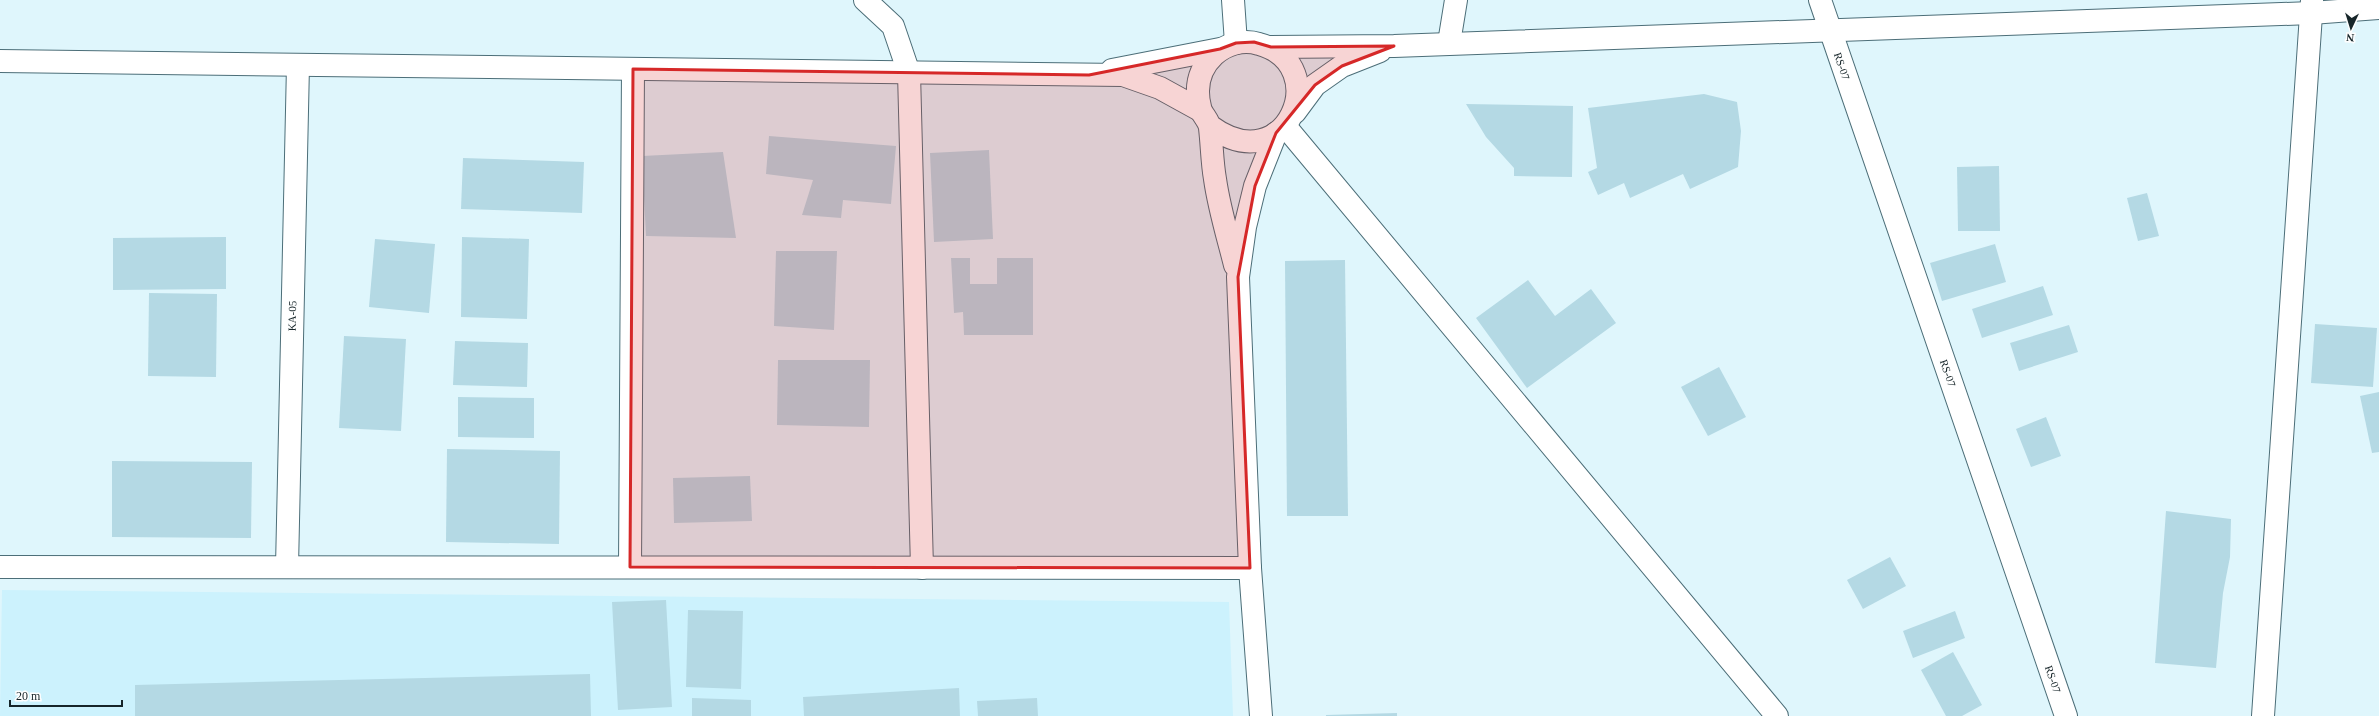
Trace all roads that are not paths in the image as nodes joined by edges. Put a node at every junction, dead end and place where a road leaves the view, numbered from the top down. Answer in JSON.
{"nodes":[{"id":1,"x":865,"y":0,"type":"edge"},
{"id":2,"x":1233,"y":0,"type":"edge"},
{"id":3,"x":1456,"y":0,"type":"edge"},
{"id":4,"x":1820,"y":0,"type":"edge"},
{"id":5,"x":2311,"y":6,"type":"edge"},
{"id":6,"x":2379,"y":8,"type":"edge"},
{"id":7,"x":1830,"y":30,"type":"junction"},
{"id":8,"x":1449,"y":43,"type":"junction"},
{"id":9,"x":1228,"y":46,"type":"junction"},
{"id":10,"x":1394,"y":46,"type":"junction"},
{"id":11,"x":1271,"y":47,"type":"junction"},
{"id":12,"x":0,"y":61,"type":"edge"},
{"id":13,"x":298,"y":65,"type":"junction"},
{"id":14,"x":633,"y":69,"type":"junction"},
{"id":15,"x":910,"y":73,"type":"junction"},
{"id":16,"x":1089,"y":75,"type":"junction"},
{"id":17,"x":1205,"y":118,"type":"junction"},
{"id":18,"x":1284,"y":126,"type":"junction"},
{"id":19,"x":1238,"y":277,"type":"junction"},
{"id":20,"x":0,"y":567,"type":"edge"},
{"id":21,"x":286,"y":567,"type":"junction"},
{"id":22,"x":630,"y":567,"type":"junction"},
{"id":23,"x":922,"y":568,"type":"junction"},
{"id":24,"x":1250,"y":568,"type":"junction"},
{"id":25,"x":1261,"y":716,"type":"edge"},
{"id":26,"x":1777,"y":716,"type":"edge"},
{"id":27,"x":2066,"y":716,"type":"edge"},
{"id":28,"x":2263,"y":716,"type":"edge"}],
"edges":[{"from":1,"to":15,"type":"street"},
{"from":2,"to":9,"type":"street"},
{"from":3,"to":8,"type":"street"},
{"from":4,"to":7,"type":"street","name":"RS-07"},
{"from":5,"to":6,"type":"street"},
{"from":5,"to":7,"type":"street"},
{"from":5,"to":28,"type":"street"},
{"from":7,"to":8,"type":"street"},
{"from":7,"to":27,"type":"street","name":"RS-07"},
{"from":8,"to":10,"type":"street"},
{"from":9,"to":11,"type":"street"},
{"from":9,"to":16,"type":"street"},
{"from":9,"to":17,"type":"street"},
{"from":10,"to":11,"type":"street"},
{"from":10,"to":18,"type":"street"},
{"from":11,"to":18,"type":"street"},
{"from":12,"to":13,"type":"street"},
{"from":13,"to":14,"type":"street"},
{"from":13,"to":21,"type":"street","name":"KA-05"},
{"from":14,"to":15,"type":"street"},
{"from":14,"to":22,"type":"street"},
{"from":15,"to":16,"type":"street"},
{"from":15,"to":23,"type":"street"},
{"from":16,"to":17,"type":"street"},
{"from":17,"to":18,"type":"street"},
{"from":17,"to":19,"type":"street"},
{"from":18,"to":19,"type":"street"},
{"from":18,"to":26,"type":"street"},
{"from":19,"to":24,"type":"street"},
{"from":20,"to":21,"type":"street"},
{"from":21,"to":22,"type":"street"},
{"from":22,"to":23,"type":"street"},
{"from":23,"to":24,"type":"street"},
{"from":24,"to":25,"type":"street"}]}
